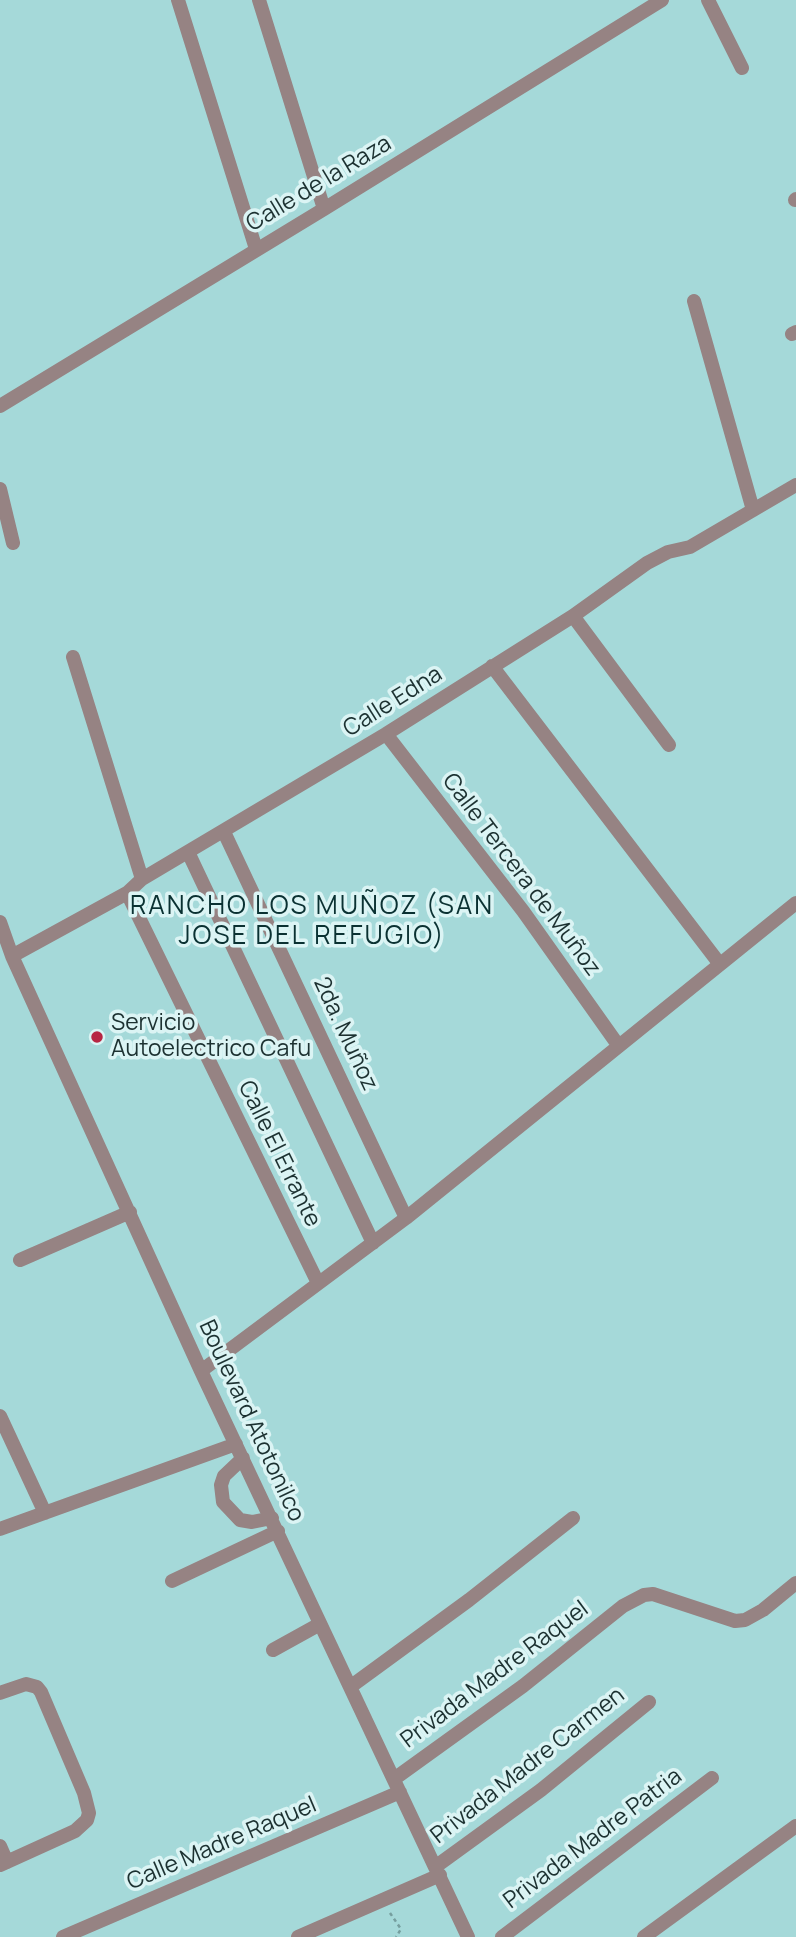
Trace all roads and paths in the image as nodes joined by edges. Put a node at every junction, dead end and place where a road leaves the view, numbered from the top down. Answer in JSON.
{"nodes":[{"id":1,"x":178,"y":0,"type":"edge"},
{"id":2,"x":259,"y":0,"type":"edge"},
{"id":3,"x":708,"y":0,"type":"edge"},
{"id":4,"x":655,"y":2,"type":"edge"},
{"id":5,"x":743,"y":68,"type":"dead end"},
{"id":6,"x":324,"y":209,"type":"junction"},
{"id":7,"x":256,"y":249,"type":"junction"},
{"id":8,"x":694,"y":301,"type":"dead end"},
{"id":9,"x":0,"y":406,"type":"edge"},
{"id":10,"x":796,"y":485,"type":"edge"},
{"id":11,"x":0,"y":489,"type":"edge"},
{"id":12,"x":753,"y":510,"type":"junction"},
{"id":13,"x":13,"y":543,"type":"dead end"},
{"id":14,"x":573,"y":616,"type":"junction"},
{"id":15,"x":73,"y":657,"type":"dead end"},
{"id":16,"x":492,"y":666,"type":"junction"},
{"id":17,"x":386,"y":734,"type":"junction"},
{"id":18,"x":669,"y":745,"type":"dead end"},
{"id":19,"x":224,"y":832,"type":"junction"},
{"id":20,"x":188,"y":852,"type":"junction"},
{"id":21,"x":142,"y":879,"type":"junction"},
{"id":22,"x":128,"y":893,"type":"junction"},
{"id":23,"x":796,"y":903,"type":"edge"},
{"id":24,"x":0,"y":922,"type":"edge"},
{"id":25,"x":12,"y":956,"type":"junction"},
{"id":26,"x":719,"y":963,"type":"junction"},
{"id":27,"x":618,"y":1045,"type":"junction"},
{"id":28,"x":130,"y":1212,"type":"junction"},
{"id":29,"x":406,"y":1218,"type":"junction"},
{"id":30,"x":373,"y":1243,"type":"junction"},
{"id":31,"x":20,"y":1260,"type":"dead end"},
{"id":32,"x":318,"y":1283,"type":"junction"},
{"id":33,"x":201,"y":1371,"type":"junction"},
{"id":34,"x":0,"y":1416,"type":"edge"},
{"id":35,"x":239,"y":1451,"type":"junction"},
{"id":36,"x":45,"y":1513,"type":"junction"},
{"id":37,"x":573,"y":1518,"type":"dead end"},
{"id":38,"x":275,"y":1525,"type":"junction"},
{"id":39,"x":0,"y":1529,"type":"edge"},
{"id":40,"x":172,"y":1581,"type":"dead end"},
{"id":41,"x":796,"y":1583,"type":"edge"},
{"id":42,"x":320,"y":1624,"type":"junction"},
{"id":43,"x":273,"y":1650,"type":"dead end"},
{"id":44,"x":350,"y":1688,"type":"junction"},
{"id":45,"x":0,"y":1693,"type":"edge"},
{"id":46,"x":649,"y":1702,"type":"dead end"},
{"id":47,"x":712,"y":1779,"type":"dead end"},
{"id":48,"x":397,"y":1785,"type":"junction"},
{"id":49,"x":796,"y":1826,"type":"edge"},
{"id":50,"x":0,"y":1846,"type":"edge"},
{"id":51,"x":4,"y":1864,"type":"edge"},
{"id":52,"x":438,"y":1871,"type":"junction"},
{"id":53,"x":382,"y":1900,"type":"junction"},
{"id":54,"x":63,"y":1937,"type":"edge"},
{"id":55,"x":298,"y":1937,"type":"edge"},
{"id":56,"x":396,"y":1937,"type":"edge"},
{"id":57,"x":468,"y":1937,"type":"edge"},
{"id":58,"x":502,"y":1937,"type":"edge"},
{"id":59,"x":645,"y":1937,"type":"edge"}],
"edges":[{"from":1,"to":7,"type":"street"},
{"from":2,"to":6,"type":"street"},
{"from":3,"to":5,"type":"street"},
{"from":4,"to":6,"type":"street","name":"Calle de la Raza"},
{"from":6,"to":7,"type":"street","name":"Calle de la Raza"},
{"from":7,"to":9,"type":"street","name":"Calle de la Raza"},
{"from":8,"to":12,"type":"street"},
{"from":10,"to":12,"type":"street","name":"Calle Edna"},
{"from":11,"to":13,"type":"street"},
{"from":12,"to":14,"type":"street","name":"Calle Edna"},
{"from":14,"to":16,"type":"street","name":"Calle Edna"},
{"from":14,"to":18,"type":"street"},
{"from":15,"to":21,"type":"street"},
{"from":16,"to":17,"type":"street","name":"Calle Edna"},
{"from":16,"to":26,"type":"street"},
{"from":17,"to":19,"type":"street","name":"Calle Edna"},
{"from":17,"to":27,"type":"street","name":"Calle Tercera de Muñoz"},
{"from":19,"to":20,"type":"street","name":"Calle Edna"},
{"from":19,"to":29,"type":"street","name":"2da. Muñoz"},
{"from":20,"to":21,"type":"street","name":"Calle Edna"},
{"from":20,"to":30,"type":"street"},
{"from":21,"to":22,"type":"street","name":"Calle Edna"},
{"from":22,"to":25,"type":"street","name":"Calle Edna"},
{"from":22,"to":32,"type":"street","name":"Calle El Errante"},
{"from":23,"to":26,"type":"street"},
{"from":24,"to":25,"type":"street","name":"Boulevard Atotonilco"},
{"from":25,"to":28,"type":"street","name":"Boulevard Atotonilco"},
{"from":26,"to":27,"type":"street"},
{"from":27,"to":29,"type":"street"},
{"from":28,"to":31,"type":"street"},
{"from":28,"to":33,"type":"street","name":"Boulevard Atotonilco"},
{"from":29,"to":30,"type":"street"},
{"from":30,"to":32,"type":"street"},
{"from":32,"to":33,"type":"street"},
{"from":33,"to":35,"type":"street","name":"Boulevard Atotonilco"},
{"from":34,"to":36,"type":"street"},
{"from":35,"to":36,"type":"street"},
{"from":35,"to":38,"type":"street","name":"Boulevard Atotonilco"},
{"from":35,"to":38,"type":"street"},
{"from":36,"to":39,"type":"street"},
{"from":37,"to":44,"type":"street"},
{"from":38,"to":40,"type":"street"},
{"from":38,"to":42,"type":"street","name":"Boulevard Atotonilco"},
{"from":41,"to":48,"type":"street","name":"Privada Madre Raquel"},
{"from":42,"to":43,"type":"street"},
{"from":42,"to":44,"type":"street","name":"Boulevard Atotonilco"},
{"from":44,"to":48,"type":"street","name":"Boulevard Atotonilco"},
{"from":45,"to":51,"type":"street"},
{"from":46,"to":52,"type":"street","name":"Privada Madre Carmen"},
{"from":47,"to":58,"type":"street","name":"Privada Madre Patria"},
{"from":48,"to":52,"type":"street","name":"Boulevard Atotonilco"},
{"from":48,"to":54,"type":"street","name":"Calle Madre Raquel"},
{"from":49,"to":59,"type":"street"},
{"from":50,"to":51,"type":"street"},
{"from":52,"to":53,"type":"street","name":"Privada Madre Carmen"},
{"from":52,"to":57,"type":"street","name":"Boulevard Atotonilco"},
{"from":53,"to":55,"type":"street","name":"Privada Madre Carmen"},
{"from":53,"to":56,"type":"path"}]}
